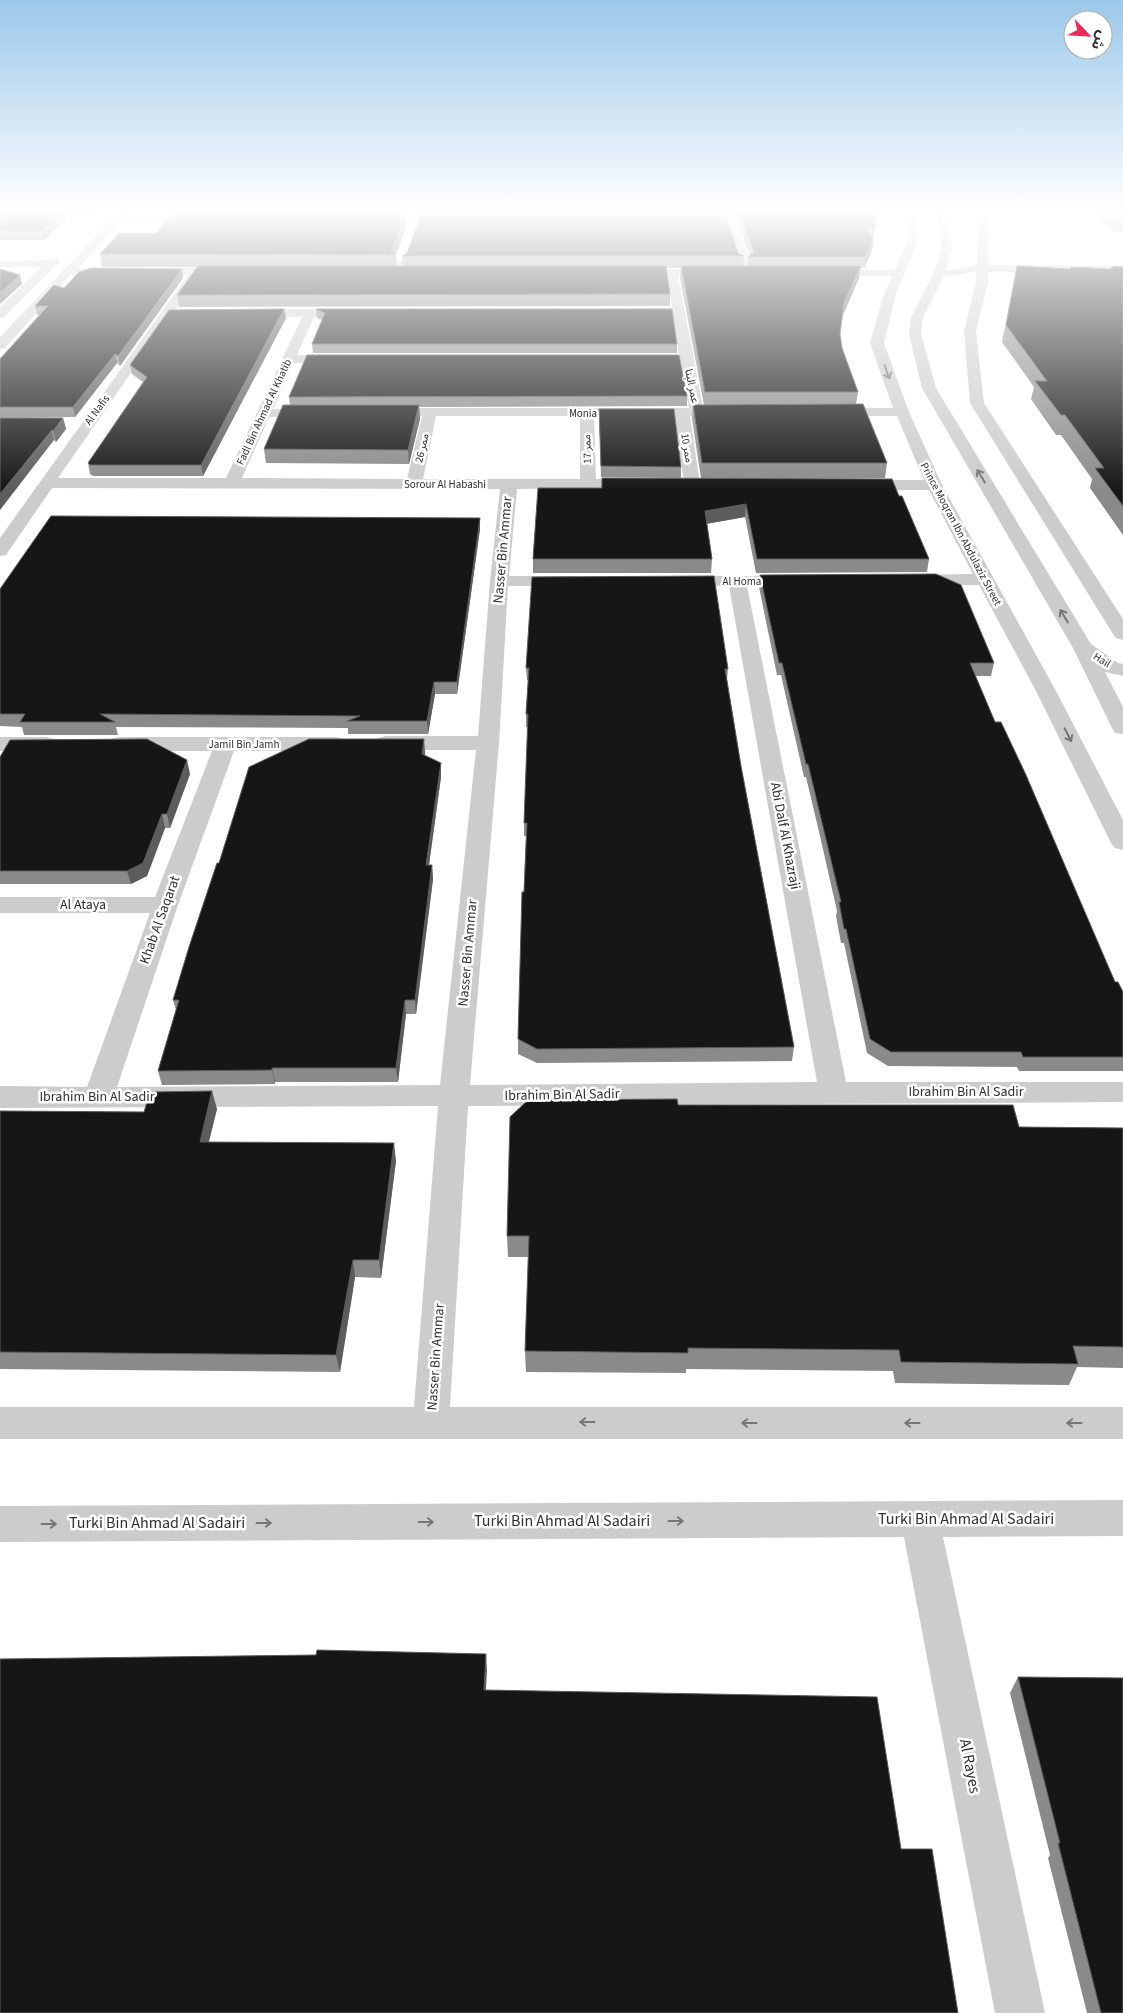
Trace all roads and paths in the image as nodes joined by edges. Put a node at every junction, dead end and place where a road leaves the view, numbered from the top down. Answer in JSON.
{"nodes":[{"id":1,"x":11,"y":303,"type":"edge"},
{"id":2,"x":39,"y":303,"type":"edge"},
{"id":3,"x":178,"y":303,"type":"edge"},
{"id":4,"x":676,"y":303,"type":"edge"},
{"id":5,"x":888,"y":303,"type":"edge"},
{"id":6,"x":924,"y":303,"type":"edge"},
{"id":7,"x":977,"y":303,"type":"edge"},
{"id":8,"x":619,"y":312,"type":"edge"},
{"id":9,"x":677,"y":312,"type":"junction"},
{"id":10,"x":885,"y":312,"type":"junction"},
{"id":11,"x":234,"y":313,"type":"edge"},
{"id":12,"x":367,"y":313,"type":"edge"},
{"id":13,"x":0,"y":314,"type":"edge"},
{"id":14,"x":309,"y":314,"type":"junction"},
{"id":15,"x":918,"y":315,"type":"junction"},
{"id":16,"x":0,"y":345,"type":"edge"},
{"id":17,"x":289,"y":359,"type":"junction"},
{"id":18,"x":358,"y":359,"type":"edge"},
{"id":19,"x":626,"y":359,"type":"edge"},
{"id":20,"x":686,"y":359,"type":"junction"},
{"id":21,"x":333,"y":412,"type":"edge"},
{"id":22,"x":362,"y":412,"type":"edge"},
{"id":23,"x":430,"y":412,"type":"junction"},
{"id":24,"x":689,"y":412,"type":"junction"},
{"id":25,"x":746,"y":412,"type":"edge"},
{"id":26,"x":814,"y":412,"type":"edge"},
{"id":27,"x":902,"y":412,"type":"junction"},
{"id":28,"x":265,"y":413,"type":"junction"},
{"id":29,"x":586,"y":413,"type":"junction"},
{"id":30,"x":68,"y":423,"type":"edge"},
{"id":31,"x":88,"y":423,"type":"junction"},
{"id":32,"x":47,"y":483,"type":"junction"},
{"id":33,"x":232,"y":483,"type":"junction"},
{"id":34,"x":414,"y":484,"type":"junction"},
{"id":35,"x":509,"y":484,"type":"junction"},
{"id":36,"x":588,"y":484,"type":"junction"},
{"id":37,"x":654,"y":484,"type":"edge"},
{"id":38,"x":673,"y":484,"type":"edge"},
{"id":39,"x":692,"y":484,"type":"junction"},
{"id":40,"x":712,"y":484,"type":"edge"},
{"id":41,"x":837,"y":485,"type":"edge"},
{"id":42,"x":934,"y":485,"type":"junction"},
{"id":43,"x":0,"y":551,"type":"edge"},
{"id":44,"x":499,"y":580,"type":"junction"},
{"id":45,"x":816,"y":580,"type":"edge"},
{"id":46,"x":895,"y":580,"type":"edge"},
{"id":47,"x":985,"y":580,"type":"junction"},
{"id":48,"x":588,"y":581,"type":"edge"},
{"id":49,"x":658,"y":581,"type":"edge"},
{"id":50,"x":737,"y":581,"type":"junction"},
{"id":51,"x":1123,"y":634,"type":"edge"},
{"id":52,"x":1083,"y":648,"type":"junction"},
{"id":53,"x":1123,"y":670,"type":"edge"},
{"id":54,"x":1122,"y":721,"type":"edge"},
{"id":55,"x":488,"y":743,"type":"junction"},
{"id":56,"x":0,"y":744,"type":"edge"},
{"id":57,"x":69,"y":744,"type":"edge"},
{"id":58,"x":98,"y":744,"type":"edge"},
{"id":59,"x":226,"y":744,"type":"junction"},
{"id":60,"x":1123,"y":843,"type":"edge"},
{"id":61,"x":0,"y":905,"type":"edge"},
{"id":62,"x":165,"y":905,"type":"junction"},
{"id":63,"x":834,"y":1092,"type":"junction"},
{"id":64,"x":1123,"y":1092,"type":"edge"},
{"id":65,"x":454,"y":1096,"type":"junction"},
{"id":66,"x":0,"y":1097,"type":"edge"},
{"id":67,"x":98,"y":1098,"type":"junction"},
{"id":68,"x":431,"y":1422,"type":"junction"},
{"id":69,"x":0,"y":1423,"type":"edge"},
{"id":70,"x":1123,"y":1423,"type":"edge"},
{"id":71,"x":1123,"y":1518,"type":"edge"},
{"id":72,"x":920,"y":1520,"type":"junction"},
{"id":73,"x":0,"y":1524,"type":"edge"},
{"id":74,"x":1020,"y":2013,"type":"edge"}],
"edges":[{"from":1,"to":13,"type":"street"},
{"from":2,"to":16,"type":"street"},
{"from":3,"to":31,"type":"street","name":"Al Nafis"},
{"from":4,"to":9,"type":"street","name":"عمر البنا"},
{"from":5,"to":10,"type":"street","name":"Prince Moqran Ibn Abdulaziz Street"},
{"from":6,"to":15,"type":"street"},
{"from":7,"to":51,"type":"street"},
{"from":8,"to":9,"type":"street"},
{"from":9,"to":20,"type":"street","name":"عمر البنا"},
{"from":10,"to":15,"type":"street"},
{"from":10,"to":27,"type":"street","name":"Prince Moqran Ibn Abdulaziz Street","one_way":true},
{"from":11,"to":14,"type":"street"},
{"from":12,"to":14,"type":"street"},
{"from":14,"to":17,"type":"street","name":"Fadl Bin Ahmad Al Khatib"},
{"from":52,"to":15,"type":"street","one_way":true},
{"from":17,"to":18,"type":"street"},
{"from":17,"to":28,"type":"street","name":"Fadl Bin Ahmad Al Khatib"},
{"from":19,"to":20,"type":"street"},
{"from":20,"to":24,"type":"street","name":"عمر البنا"},
{"from":21,"to":28,"type":"street"},
{"from":22,"to":23,"type":"street","name":"Monia"},
{"from":23,"to":29,"type":"street","name":"Monia"},
{"from":23,"to":34,"type":"street","name":"ممر 26"},
{"from":24,"to":25,"type":"street","name":"Monia"},
{"from":24,"to":29,"type":"street","name":"Monia"},
{"from":24,"to":39,"type":"street","name":"ممر 10"},
{"from":26,"to":27,"type":"street"},
{"from":27,"to":42,"type":"street","name":"Prince Moqran Ibn Abdulaziz Street"},
{"from":28,"to":33,"type":"street","name":"Fadl Bin Ahmad Al Khatib"},
{"from":29,"to":36,"type":"street","name":"ممر 17"},
{"from":30,"to":31,"type":"street"},
{"from":31,"to":32,"type":"street","name":"Al Nafis"},
{"from":32,"to":33,"type":"street","name":"Sorour Al Habashi"},
{"from":32,"to":43,"type":"street","name":"Al Nafis"},
{"from":33,"to":34,"type":"street","name":"Sorour Al Habashi"},
{"from":34,"to":35,"type":"street","name":"Sorour Al Habashi"},
{"from":35,"to":36,"type":"street","name":"Sorour Al Habashi"},
{"from":35,"to":44,"type":"street","name":"Nasser Bin Ammar"},
{"from":36,"to":37,"type":"street","name":"Sorour Al Habashi"},
{"from":38,"to":39,"type":"street"},
{"from":39,"to":40,"type":"street"},
{"from":41,"to":42,"type":"street"},
{"from":42,"to":47,"type":"street","name":"Prince Moqran Ibn Abdulaziz Street"},
{"from":44,"to":48,"type":"street"},
{"from":44,"to":55,"type":"street","name":"Nasser Bin Ammar"},
{"from":45,"to":50,"type":"street","name":"Al Homa"},
{"from":46,"to":47,"type":"street"},
{"from":47,"to":60,"type":"street","name":"Prince Moqran Ibn Abdulaziz Street","one_way":true},
{"from":49,"to":50,"type":"street","name":"Al Homa"},
{"from":50,"to":63,"type":"street","name":"Abi Dalf Al Khazraji"},
{"from":52,"to":53,"type":"street","name":"Hail"},
{"from":52,"to":54,"type":"street"},
{"from":55,"to":59,"type":"street","name":"Jamil Bin Jamh"},
{"from":55,"to":65,"type":"street","name":"Nasser Bin Ammar"},
{"from":56,"to":57,"type":"street"},
{"from":58,"to":59,"type":"street","name":"Jamil Bin Jamh"},
{"from":59,"to":62,"type":"street","name":"Khab Al Saqarat"},
{"from":61,"to":62,"type":"street","name":"Al Ataya"},
{"from":62,"to":67,"type":"street","name":"Khab Al Saqarat"},
{"from":63,"to":64,"type":"street","name":"Ibrahim Bin Al Sadir"},
{"from":63,"to":65,"type":"street","name":"Ibrahim Bin Al Sadir"},
{"from":65,"to":67,"type":"street","name":"Ibrahim Bin Al Sadir"},
{"from":65,"to":68,"type":"street","name":"Nasser Bin Ammar"},
{"from":66,"to":67,"type":"street","name":"Ibrahim Bin Al Sadir"},
{"from":68,"to":69,"type":"street"},
{"from":70,"to":68,"type":"street","one_way":true},
{"from":71,"to":72,"type":"street","name":"Turki Bin Ahmad Al Sadairi"},
{"from":73,"to":72,"type":"street","name":"Turki Bin Ahmad Al Sadairi","one_way":true},
{"from":72,"to":74,"type":"street","name":"Al Rayes"}]}
